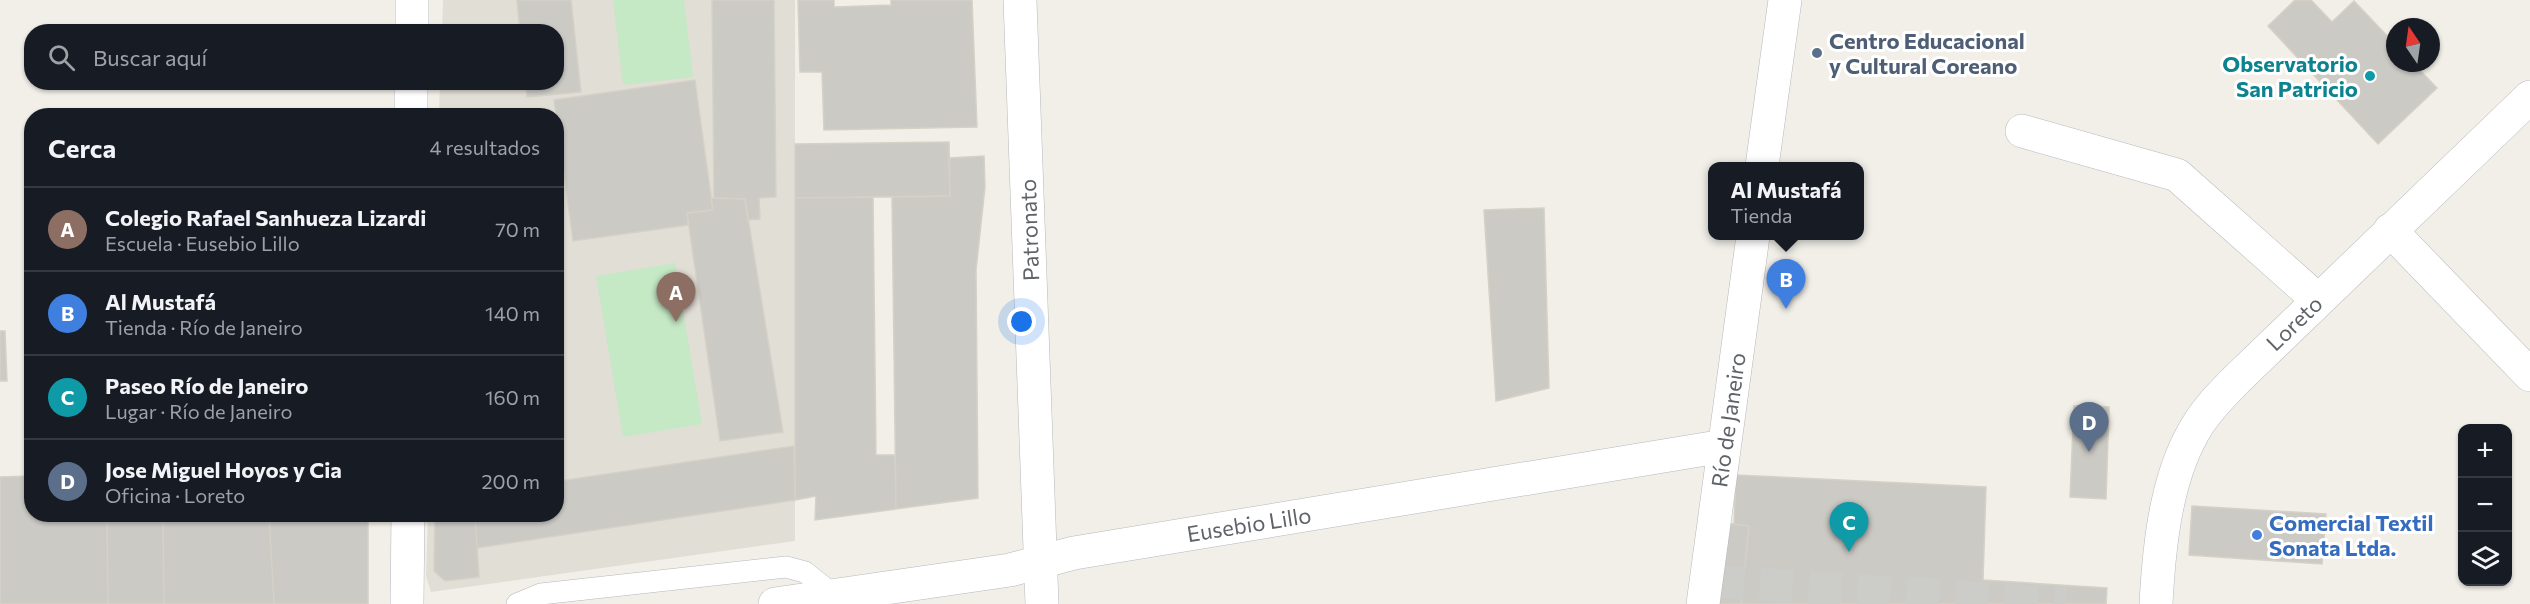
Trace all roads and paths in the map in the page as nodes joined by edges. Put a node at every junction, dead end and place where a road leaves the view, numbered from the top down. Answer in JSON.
{"nodes":[{"id":1,"x":412,"y":0,"type":"edge"},
{"id":2,"x":1020,"y":0,"type":"edge"},
{"id":3,"x":1785,"y":0,"type":"edge"},
{"id":4,"x":412,"y":24,"type":"edge"},
{"id":5,"x":411,"y":90,"type":"edge"},
{"id":6,"x":2530,"y":97,"type":"edge"},
{"id":7,"x":411,"y":108,"type":"edge"},
{"id":8,"x":2022,"y":130,"type":"dead end"},
{"id":9,"x":1763,"y":162,"type":"edge"},
{"id":10,"x":2390,"y":230,"type":"junction"},
{"id":11,"x":1752,"y":240,"type":"edge"},
{"id":12,"x":2318,"y":300,"type":"junction"},
{"id":13,"x":2530,"y":375,"type":"edge"},
{"id":14,"x":1724,"y":446,"type":"junction"},
{"id":15,"x":408,"y":522,"type":"edge"},
{"id":16,"x":1042,"y":562,"type":"junction"},
{"id":17,"x":1707,"y":588,"type":"edge"},
{"id":18,"x":835,"y":596,"type":"junction"},
{"id":19,"x":407,"y":604,"type":"edge"},
{"id":20,"x":518,"y":604,"type":"edge"},
{"id":21,"x":775,"y":604,"type":"edge"},
{"id":22,"x":1042,"y":604,"type":"edge"},
{"id":23,"x":2156,"y":604,"type":"edge"}],
"edges":[{"from":1,"to":4,"type":"street"},
{"from":2,"to":16,"type":"street","name":"Patronato"},
{"from":3,"to":9,"type":"street"},
{"from":5,"to":7,"type":"street"},
{"from":6,"to":10,"type":"street","name":"Loreto"},
{"from":8,"to":12,"type":"street"},
{"from":10,"to":12,"type":"street","name":"Loreto"},
{"from":10,"to":13,"type":"street"},
{"from":11,"to":14,"type":"street","name":"Río de Janeiro"},
{"from":12,"to":23,"type":"street","name":"Loreto"},
{"from":14,"to":16,"type":"street","name":"Eusebio Lillo"},
{"from":14,"to":17,"type":"street","name":"Río de Janeiro"},
{"from":15,"to":19,"type":"street"},
{"from":16,"to":18,"type":"street","name":"Eusebio Lillo"},
{"from":16,"to":22,"type":"street","name":"Patronato"},
{"from":18,"to":20,"type":"lane"},
{"from":18,"to":21,"type":"street","name":"Eusebio Lillo"}]}
